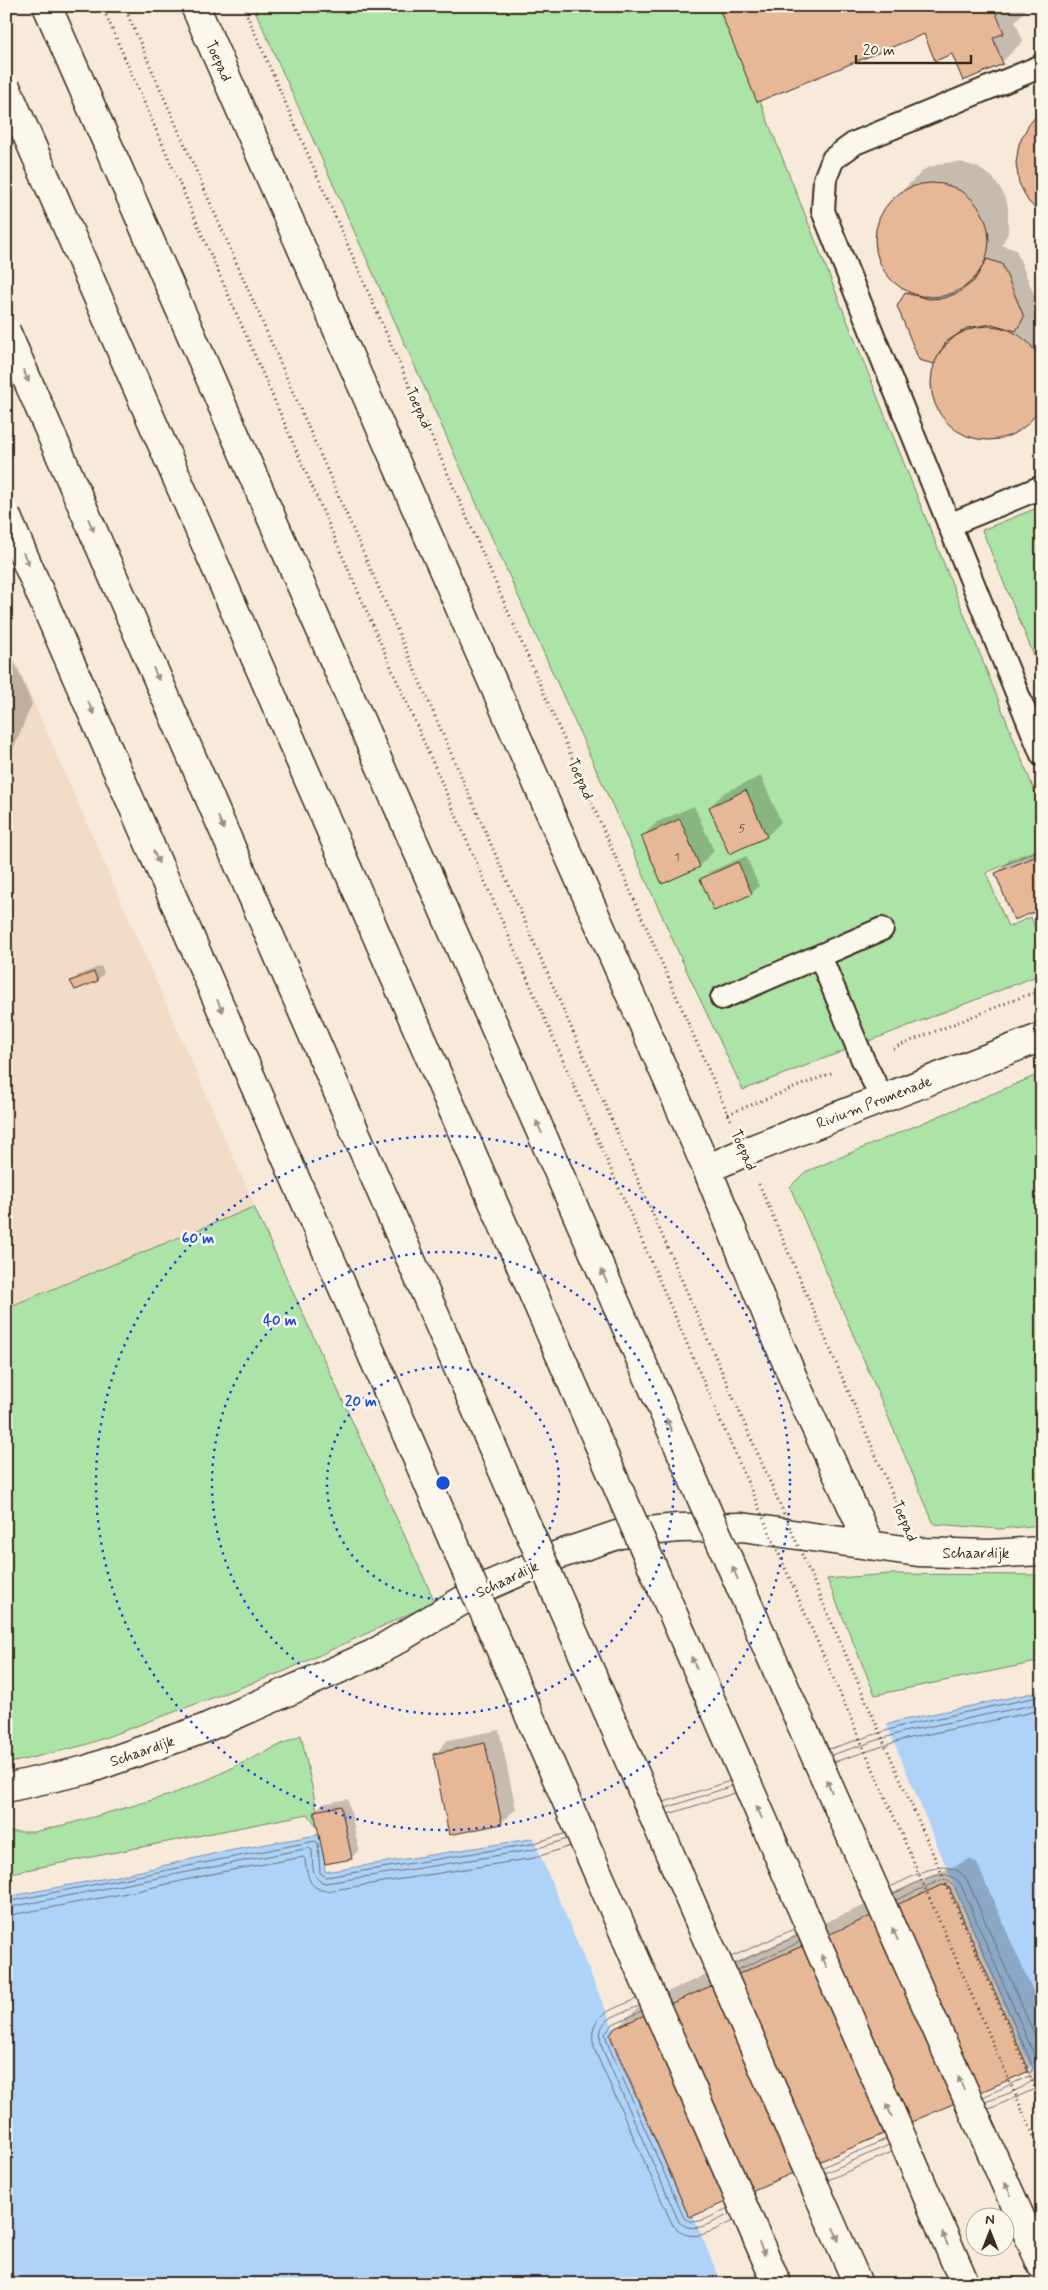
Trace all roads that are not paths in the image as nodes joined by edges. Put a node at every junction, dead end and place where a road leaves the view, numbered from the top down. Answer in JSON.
{"nodes":[{"id":1,"x":47,"y":6,"type":"edge"},
{"id":2,"x":195,"y":6,"type":"edge"},
{"id":3,"x":1042,"y":66,"type":"edge"},
{"id":4,"x":6,"y":87,"type":"edge"},
{"id":5,"x":6,"y":331,"type":"edge"},
{"id":6,"x":1042,"y":487,"type":"edge"},
{"id":7,"x":6,"y":515,"type":"edge"},
{"id":8,"x":949,"y":525,"type":"junction"},
{"id":9,"x":1042,"y":755,"type":"edge"},
{"id":10,"x":882,"y":929,"type":"dead end"},
{"id":11,"x":820,"y":956,"type":"junction"},
{"id":12,"x":722,"y":998,"type":"dead end"},
{"id":13,"x":1042,"y":1037,"type":"edge"},
{"id":14,"x":882,"y":1098,"type":"junction"},
{"id":15,"x":707,"y":1169,"type":"junction"},
{"id":16,"x":870,"y":1545,"type":"junction"},
{"id":17,"x":1042,"y":1551,"type":"edge"},
{"id":18,"x":6,"y":1788,"type":"edge"},
{"id":19,"x":1042,"y":2266,"type":"edge"},
{"id":20,"x":777,"y":2284,"type":"edge"},
{"id":21,"x":858,"y":2284,"type":"edge"},
{"id":22,"x":965,"y":2284,"type":"edge"}],
"edges":[{"from":19,"to":1,"type":"main road","one_way":true,"bridge":true},
{"from":2,"to":15,"type":"main road","name":"Toepad"},
{"from":3,"to":8,"type":"lane"},
{"from":22,"to":4,"type":"main road","one_way":true,"bridge":true},
{"from":5,"to":21,"type":"main road","one_way":true,"bridge":true},
{"from":6,"to":8,"type":"lane"},
{"from":7,"to":20,"type":"main road","one_way":true,"bridge":true},
{"from":8,"to":9,"type":"lane"},
{"from":10,"to":11,"type":"lane"},
{"from":11,"to":12,"type":"lane"},
{"from":11,"to":14,"type":"lane"},
{"from":13,"to":14,"type":"main road","name":"Rivium Promenade"},
{"from":14,"to":15,"type":"main road","name":"Rivium Promenade"},
{"from":15,"to":16,"type":"main road","name":"Toepad"},
{"from":16,"to":17,"type":"main road","name":"Schaardijk"},
{"from":16,"to":18,"type":"main road","name":"Schaardijk"}]}
